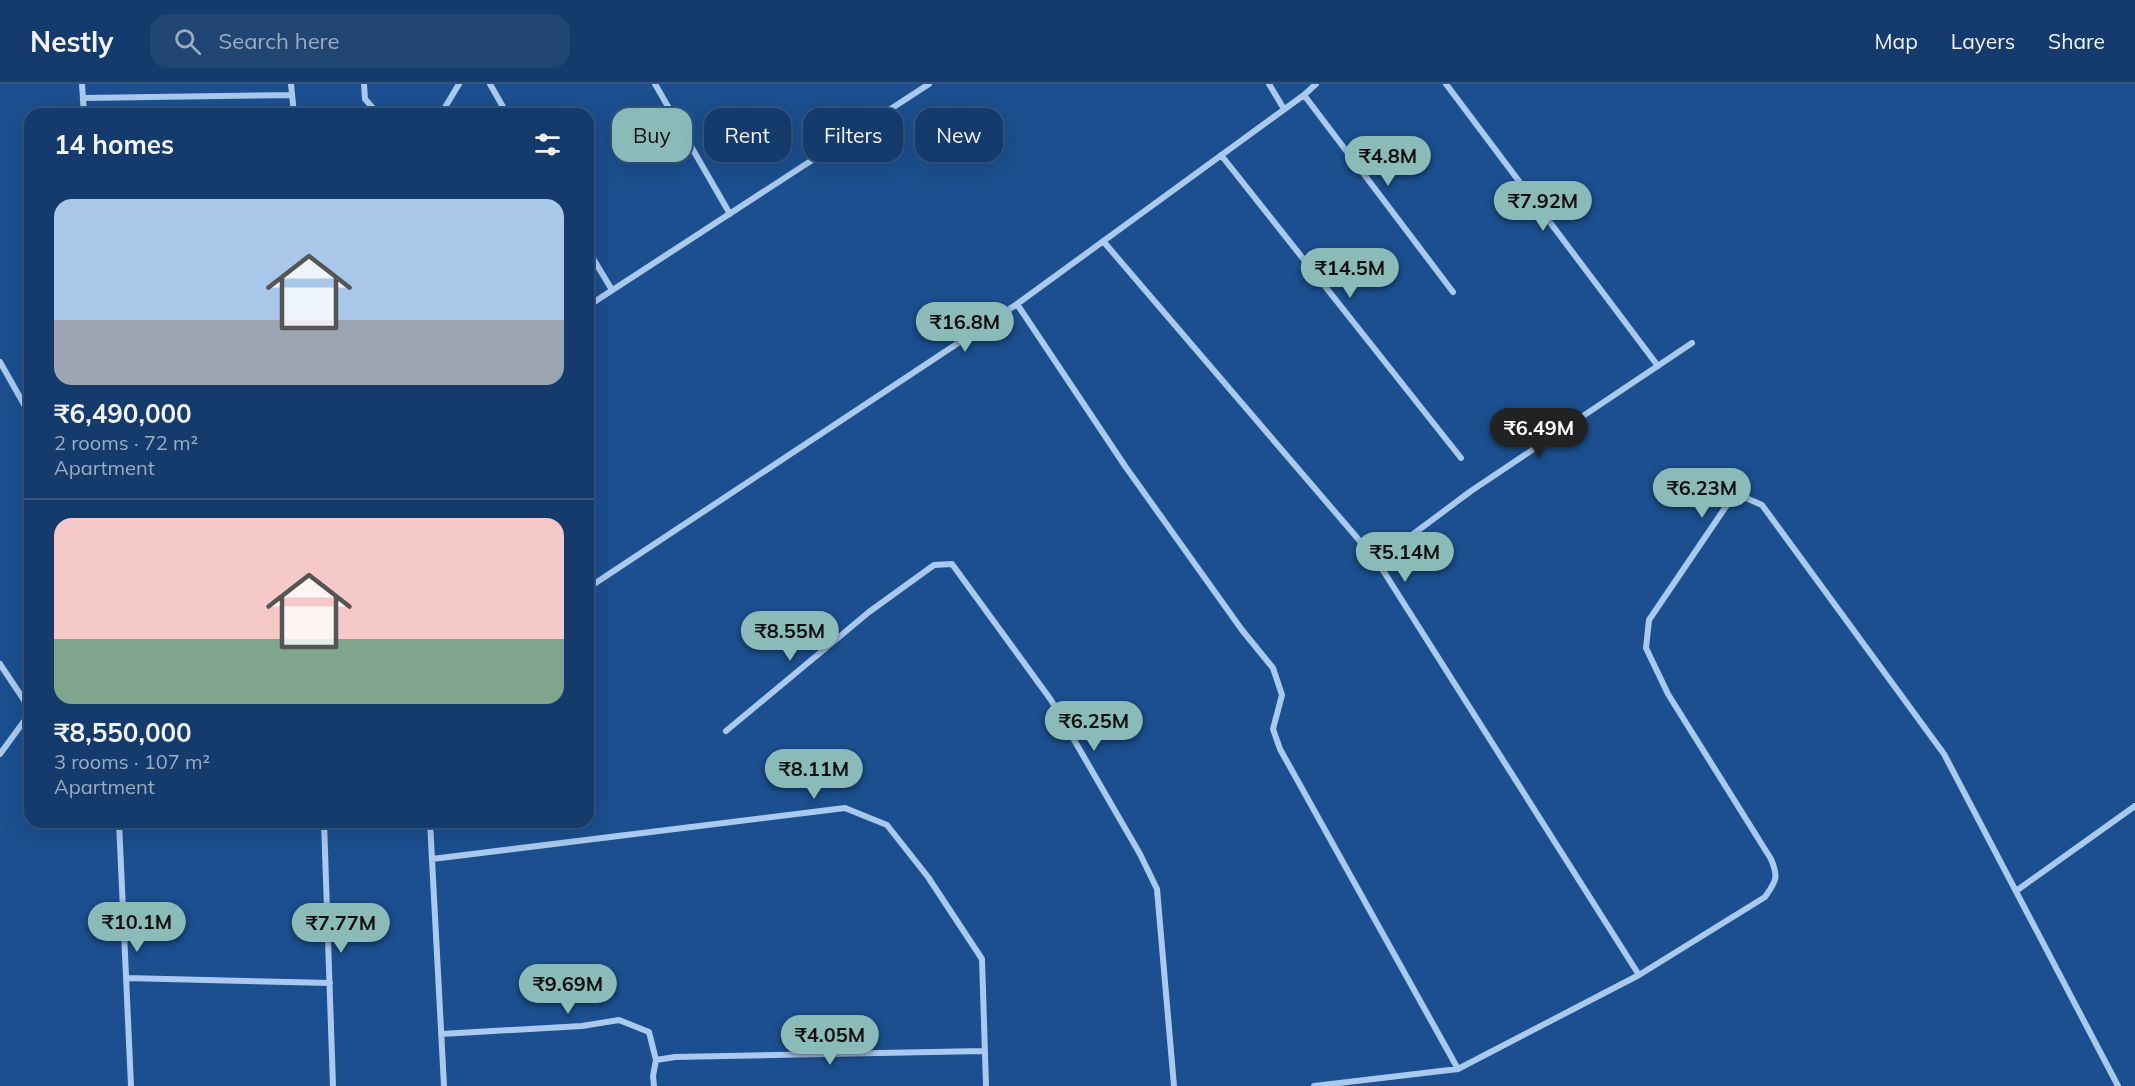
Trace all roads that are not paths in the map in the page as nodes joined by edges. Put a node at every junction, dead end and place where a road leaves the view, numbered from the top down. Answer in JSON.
{"nodes":[{"id":1,"x":82,"y":84,"type":"edge"},
{"id":2,"x":291,"y":84,"type":"edge"},
{"id":3,"x":364,"y":84,"type":"edge"},
{"id":4,"x":459,"y":84,"type":"edge"},
{"id":5,"x":490,"y":84,"type":"edge"},
{"id":6,"x":655,"y":84,"type":"edge"},
{"id":7,"x":929,"y":84,"type":"edge"},
{"id":8,"x":1269,"y":84,"type":"edge"},
{"id":9,"x":1316,"y":84,"type":"edge"},
{"id":10,"x":1446,"y":84,"type":"edge"},
{"id":11,"x":292,"y":95,"type":"junction"},
{"id":12,"x":1304,"y":95,"type":"junction"},
{"id":13,"x":83,"y":98,"type":"junction"},
{"id":14,"x":84,"y":108,"type":"edge"},
{"id":15,"x":293,"y":108,"type":"edge"},
{"id":16,"x":373,"y":108,"type":"edge"},
{"id":17,"x":445,"y":108,"type":"edge"},
{"id":18,"x":504,"y":108,"type":"edge"},
{"id":19,"x":1284,"y":109,"type":"junction"},
{"id":20,"x":1221,"y":155,"type":"junction"},
{"id":21,"x":730,"y":214,"type":"junction"},
{"id":22,"x":1103,"y":241,"type":"junction"},
{"id":23,"x":594,"y":260,"type":"edge"},
{"id":24,"x":612,"y":290,"type":"junction"},
{"id":25,"x":1453,"y":292,"type":"dead end"},
{"id":26,"x":594,"y":302,"type":"edge"},
{"id":27,"x":1017,"y":304,"type":"junction"},
{"id":28,"x":1692,"y":343,"type":"dead end"},
{"id":29,"x":0,"y":362,"type":"edge"},
{"id":30,"x":1658,"y":366,"type":"junction"},
{"id":31,"x":24,"y":404,"type":"edge"},
{"id":32,"x":1461,"y":458,"type":"dead end"},
{"id":33,"x":1377,"y":561,"type":"junction"},
{"id":34,"x":594,"y":584,"type":"edge"},
{"id":35,"x":0,"y":664,"type":"edge"},
{"id":36,"x":24,"y":702,"type":"edge"},
{"id":37,"x":24,"y":720,"type":"edge"},
{"id":38,"x":726,"y":730,"type":"dead end"},
{"id":39,"x":0,"y":754,"type":"edge"},
{"id":40,"x":2135,"y":806,"type":"edge"},
{"id":41,"x":119,"y":828,"type":"edge"},
{"id":42,"x":324,"y":828,"type":"edge"},
{"id":43,"x":430,"y":828,"type":"edge"},
{"id":44,"x":432,"y":859,"type":"junction"},
{"id":45,"x":2016,"y":891,"type":"junction"},
{"id":46,"x":1639,"y":975,"type":"junction"},
{"id":47,"x":126,"y":978,"type":"junction"},
{"id":48,"x":330,"y":983,"type":"junction"},
{"id":49,"x":441,"y":1034,"type":"junction"},
{"id":50,"x":984,"y":1051,"type":"junction"},
{"id":51,"x":656,"y":1060,"type":"junction"},
{"id":52,"x":1458,"y":1069,"type":"junction"},
{"id":53,"x":131,"y":1086,"type":"edge"},
{"id":54,"x":333,"y":1086,"type":"edge"},
{"id":55,"x":444,"y":1086,"type":"edge"},
{"id":56,"x":654,"y":1086,"type":"edge"},
{"id":57,"x":986,"y":1086,"type":"edge"},
{"id":58,"x":1174,"y":1086,"type":"edge"},
{"id":59,"x":1314,"y":1086,"type":"edge"},
{"id":60,"x":2118,"y":1086,"type":"edge"}],
"edges":[{"from":1,"to":13,"type":"street"},
{"from":2,"to":11,"type":"street"},
{"from":3,"to":16,"type":"street"},
{"from":4,"to":17,"type":"street"},
{"from":5,"to":18,"type":"street"},
{"from":6,"to":21,"type":"street"},
{"from":7,"to":21,"type":"street"},
{"from":8,"to":19,"type":"street"},
{"from":9,"to":12,"type":"street"},
{"from":10,"to":30,"type":"street"},
{"from":11,"to":13,"type":"street"},
{"from":11,"to":15,"type":"street"},
{"from":12,"to":19,"type":"street"},
{"from":12,"to":25,"type":"street"},
{"from":13,"to":14,"type":"street"},
{"from":19,"to":20,"type":"street"},
{"from":20,"to":22,"type":"street"},
{"from":20,"to":32,"type":"street"},
{"from":21,"to":24,"type":"street"},
{"from":22,"to":27,"type":"street"},
{"from":22,"to":33,"type":"street"},
{"from":23,"to":24,"type":"street"},
{"from":24,"to":26,"type":"street"},
{"from":27,"to":34,"type":"street"},
{"from":27,"to":52,"type":"street"},
{"from":28,"to":30,"type":"street"},
{"from":29,"to":31,"type":"street"},
{"from":30,"to":33,"type":"street"},
{"from":33,"to":46,"type":"street"},
{"from":35,"to":36,"type":"street"},
{"from":37,"to":39,"type":"street"},
{"from":38,"to":58,"type":"street"},
{"from":40,"to":45,"type":"street"},
{"from":41,"to":47,"type":"street"},
{"from":42,"to":48,"type":"street"},
{"from":43,"to":44,"type":"street"},
{"from":44,"to":49,"type":"street"},
{"from":44,"to":50,"type":"street"},
{"from":45,"to":46,"type":"street"},
{"from":45,"to":60,"type":"street"},
{"from":46,"to":52,"type":"street"},
{"from":47,"to":48,"type":"street"},
{"from":47,"to":53,"type":"street"},
{"from":48,"to":54,"type":"street"},
{"from":49,"to":51,"type":"street"},
{"from":49,"to":55,"type":"street"},
{"from":50,"to":51,"type":"street"},
{"from":50,"to":57,"type":"street"},
{"from":51,"to":56,"type":"street"},
{"from":52,"to":59,"type":"street"}]}
